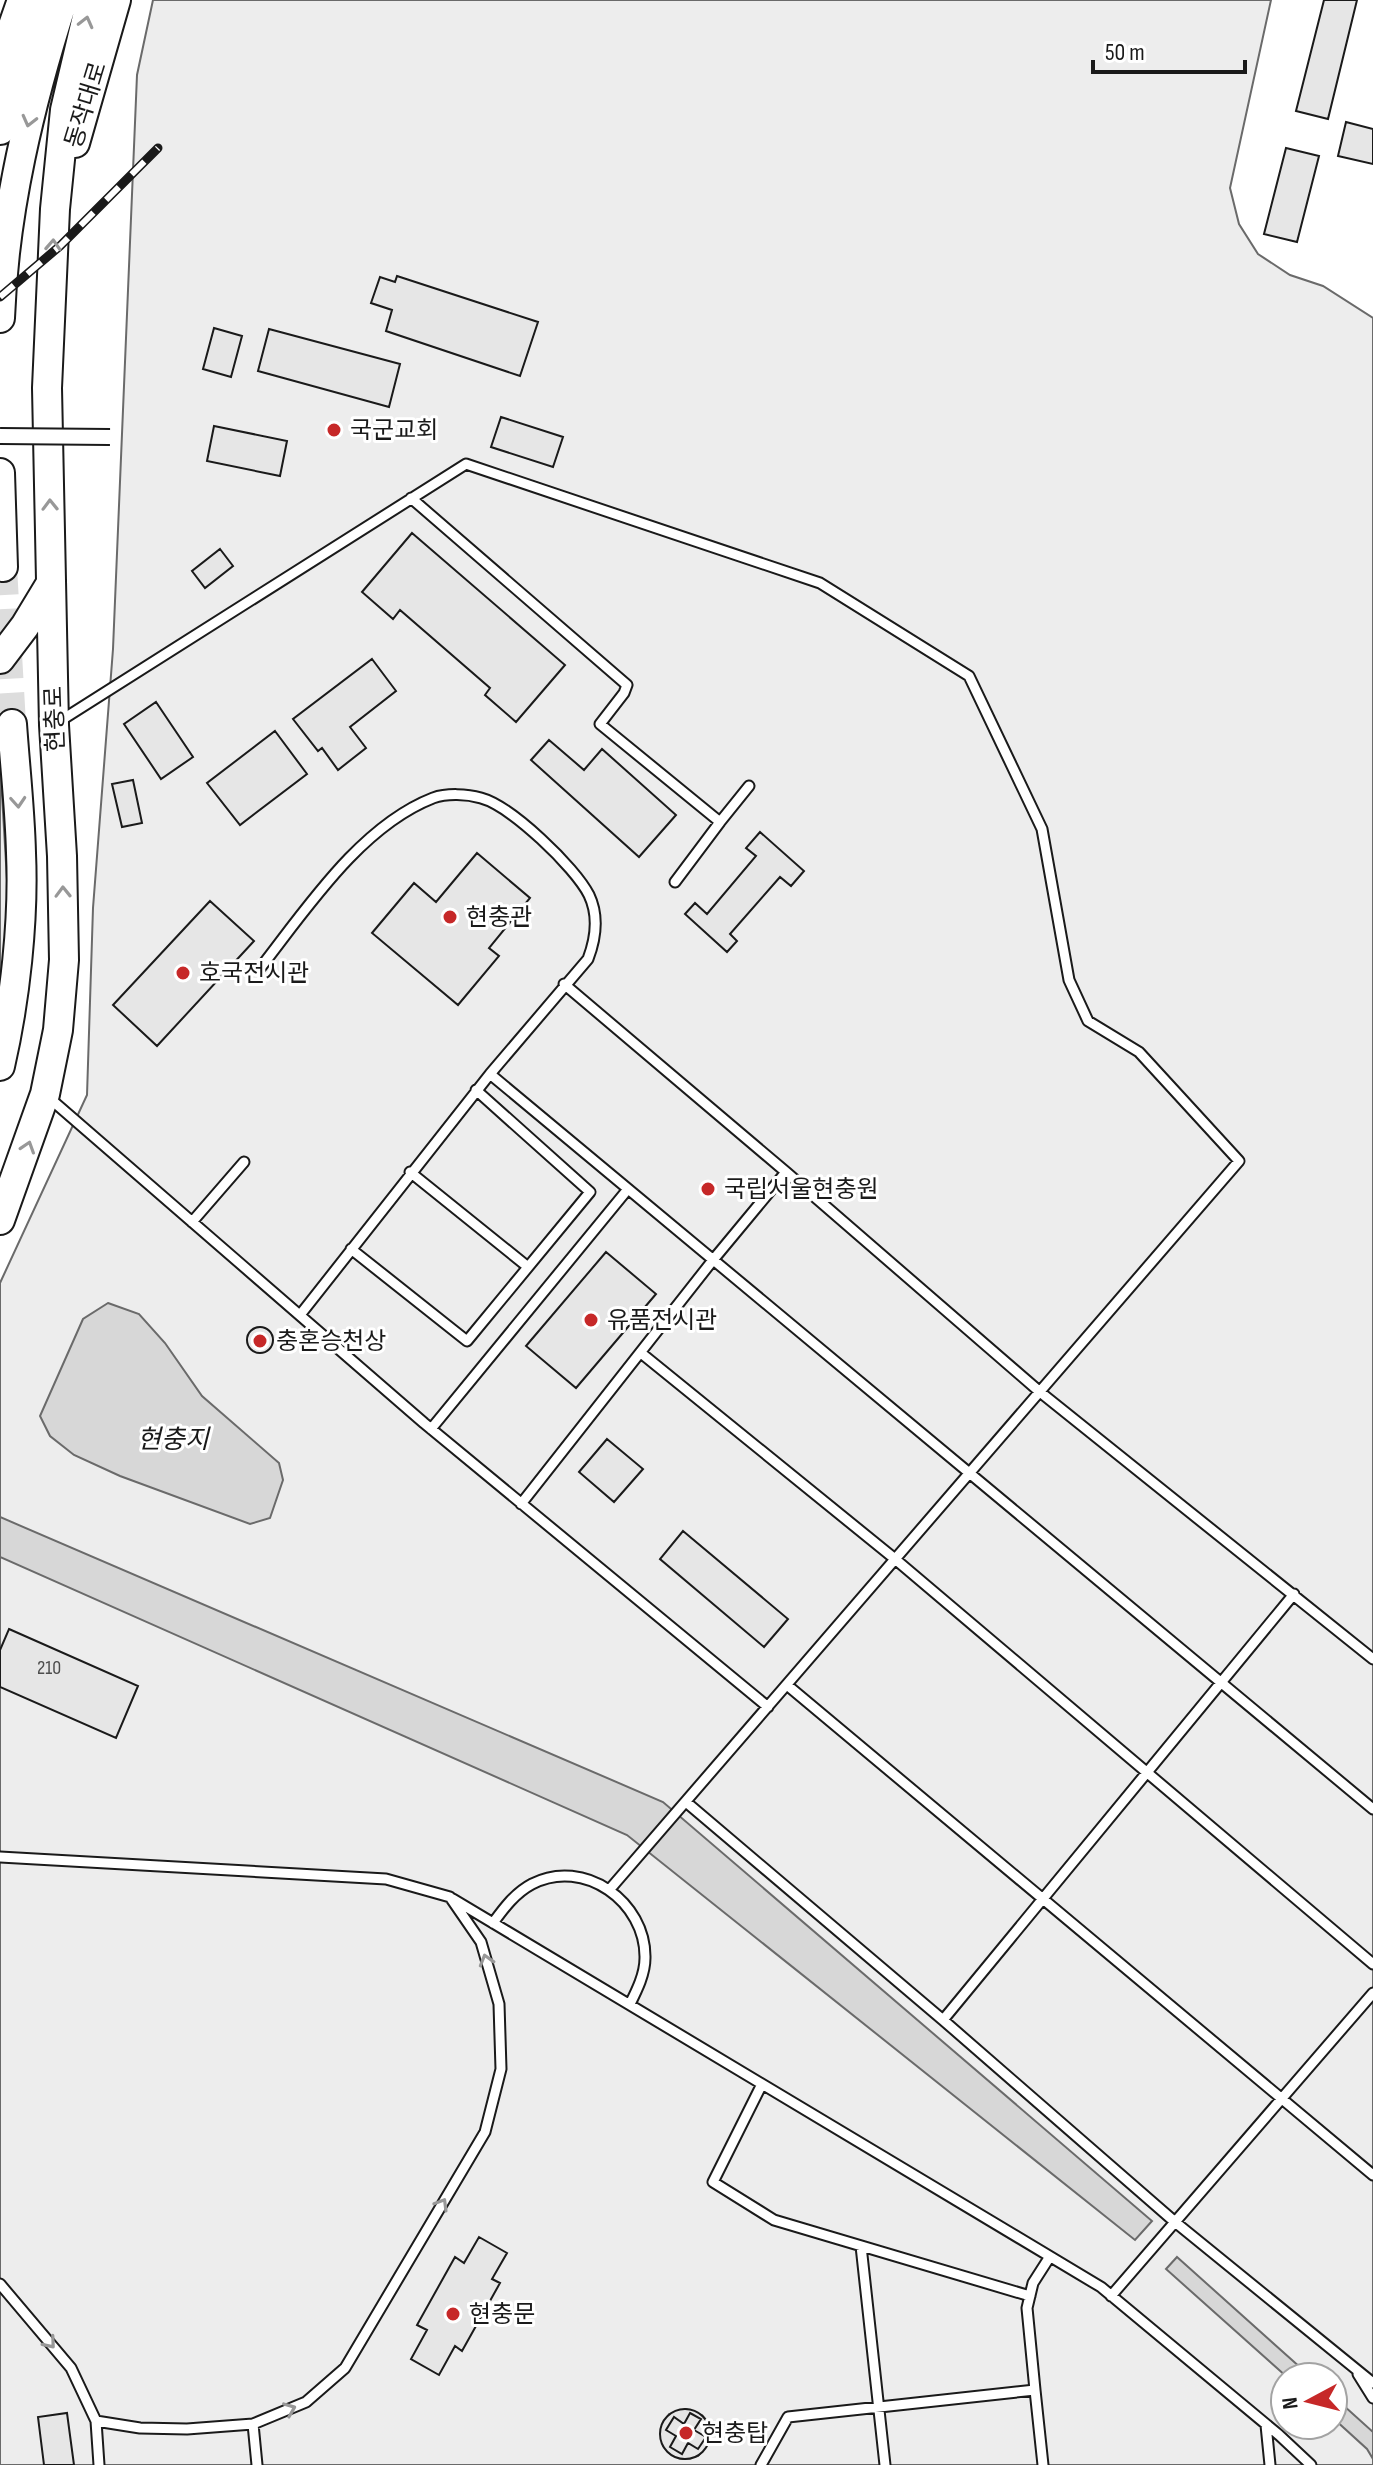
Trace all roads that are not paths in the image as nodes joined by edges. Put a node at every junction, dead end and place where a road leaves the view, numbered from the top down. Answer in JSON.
{"nodes":[{"id":1,"x":22,"y":0,"type":"edge"},
{"id":2,"x":44,"y":0,"type":"edge"},
{"id":3,"x":55,"y":0,"type":"edge"},
{"id":4,"x":63,"y":0,"type":"edge"},
{"id":5,"x":91,"y":0,"type":"edge"},
{"id":6,"x":116,"y":0,"type":"edge"},
{"id":7,"x":48,"y":45,"type":"junction"},
{"id":8,"x":0,"y":63,"type":"edge"},
{"id":9,"x":0,"y":129,"type":"edge"},
{"id":10,"x":55,"y":209,"type":"junction"},
{"id":11,"x":0,"y":318,"type":"edge"},
{"id":12,"x":0,"y":436,"type":"edge"},
{"id":13,"x":110,"y":437,"type":"dead end"},
{"id":14,"x":0,"y":473,"type":"edge"},
{"id":15,"x":411,"y":498,"type":"junction"},
{"id":16,"x":3,"y":567,"type":"dead end"},
{"id":17,"x":52,"y":583,"type":"junction"},
{"id":18,"x":0,"y":659,"type":"edge"},
{"id":19,"x":12,"y":724,"type":"tunnel mouth"},
{"id":20,"x":54,"y":725,"type":"junction"},
{"id":21,"x":749,"y":786,"type":"dead end"},
{"id":22,"x":720,"y":822,"type":"junction"},
{"id":23,"x":675,"y":882,"type":"dead end"},
{"id":24,"x":261,"y":967,"type":"dead end"},
{"id":25,"x":564,"y":984,"type":"junction"},
{"id":26,"x":0,"y":1066,"type":"edge"},
{"id":27,"x":490,"y":1074,"type":"junction"},
{"id":28,"x":476,"y":1090,"type":"junction"},
{"id":29,"x":45,"y":1094,"type":"junction"},
{"id":30,"x":244,"y":1162,"type":"dead end"},
{"id":31,"x":410,"y":1172,"type":"junction"},
{"id":32,"x":786,"y":1172,"type":"junction"},
{"id":33,"x":628,"y":1189,"type":"junction"},
{"id":34,"x":0,"y":1220,"type":"edge"},
{"id":35,"x":192,"y":1222,"type":"junction"},
{"id":36,"x":351,"y":1249,"type":"junction"},
{"id":37,"x":713,"y":1260,"type":"junction"},
{"id":38,"x":528,"y":1267,"type":"junction"},
{"id":39,"x":300,"y":1315,"type":"junction"},
{"id":40,"x":641,"y":1353,"type":"junction"},
{"id":41,"x":1040,"y":1392,"type":"junction"},
{"id":42,"x":431,"y":1429,"type":"junction"},
{"id":43,"x":970,"y":1473,"type":"junction"},
{"id":44,"x":521,"y":1504,"type":"junction"},
{"id":45,"x":895,"y":1559,"type":"junction"},
{"id":46,"x":1294,"y":1594,"type":"junction"},
{"id":47,"x":1373,"y":1659,"type":"edge"},
{"id":48,"x":1221,"y":1682,"type":"junction"},
{"id":49,"x":787,"y":1685,"type":"junction"},
{"id":50,"x":768,"y":1707,"type":"junction"},
{"id":51,"x":1147,"y":1772,"type":"junction"},
{"id":52,"x":686,"y":1802,"type":"junction"},
{"id":53,"x":1373,"y":1809,"type":"edge"},
{"id":54,"x":0,"y":1857,"type":"edge"},
{"id":55,"x":610,"y":1889,"type":"junction"},
{"id":56,"x":450,"y":1897,"type":"junction"},
{"id":57,"x":1043,"y":1898,"type":"junction"},
{"id":58,"x":493,"y":1923,"type":"junction"},
{"id":59,"x":1373,"y":1964,"type":"edge"},
{"id":60,"x":1373,"y":1993,"type":"edge"},
{"id":61,"x":630,"y":2004,"type":"junction"},
{"id":62,"x":943,"y":2020,"type":"junction"},
{"id":63,"x":762,"y":2084,"type":"junction"},
{"id":64,"x":1282,"y":2098,"type":"junction"},
{"id":65,"x":1373,"y":2175,"type":"edge"},
{"id":66,"x":1175,"y":2222,"type":"junction"},
{"id":67,"x":861,"y":2246,"type":"junction"},
{"id":68,"x":1049,"y":2258,"type":"junction"},
{"id":69,"x":0,"y":2284,"type":"edge"},
{"id":70,"x":1030,"y":2296,"type":"junction"},
{"id":71,"x":1111,"y":2296,"type":"junction"},
{"id":72,"x":1355,"y":2368,"type":"junction"},
{"id":73,"x":1373,"y":2383,"type":"edge"},
{"id":74,"x":1035,"y":2390,"type":"junction"},
{"id":75,"x":1373,"y":2398,"type":"edge"},
{"id":76,"x":879,"y":2407,"type":"junction"},
{"id":77,"x":96,"y":2421,"type":"junction"},
{"id":78,"x":253,"y":2424,"type":"junction"},
{"id":79,"x":1266,"y":2425,"type":"junction"},
{"id":80,"x":99,"y":2465,"type":"edge"},
{"id":81,"x":257,"y":2465,"type":"edge"},
{"id":82,"x":761,"y":2465,"type":"edge"},
{"id":83,"x":885,"y":2465,"type":"edge"},
{"id":84,"x":1043,"y":2465,"type":"edge"},
{"id":85,"x":1270,"y":2465,"type":"edge"},
{"id":86,"x":1311,"y":2465,"type":"edge"}],
"edges":[{"from":1,"to":8,"type":"main road"},
{"from":2,"to":9,"type":"highway"},
{"from":3,"to":7,"type":"main road"},
{"from":4,"to":7,"type":"main road"},
{"from":10,"to":5,"type":"main road","one_way":true},
{"from":6,"to":10,"type":"main road","name":"동작대로"},
{"from":7,"to":11,"type":"main road","name":"동작대로","one_way":true},
{"from":17,"to":10,"type":"main road","name":"현충로","one_way":true},
{"from":12,"to":13,"type":"street","bridge":true},
{"from":14,"to":16,"type":"main road"},
{"from":15,"to":20,"type":"lane"},
{"from":15,"to":22,"type":"lane"},
{"from":15,"to":41,"type":"lane"},
{"from":17,"to":18,"type":"main road"},
{"from":17,"to":20,"type":"main road","name":"현충로"},
{"from":19,"to":26,"type":"main road","name":"현충로","one_way":true},
{"from":29,"to":20,"type":"main road","name":"현충로","one_way":true},
{"from":21,"to":22,"type":"lane"},
{"from":22,"to":23,"type":"lane"},
{"from":24,"to":25,"type":"lane"},
{"from":25,"to":27,"type":"lane"},
{"from":25,"to":32,"type":"lane"},
{"from":27,"to":28,"type":"lane"},
{"from":27,"to":33,"type":"lane"},
{"from":28,"to":31,"type":"lane"},
{"from":28,"to":38,"type":"lane"},
{"from":34,"to":29,"type":"main road","name":"현충로","one_way":true},
{"from":29,"to":35,"type":"lane"},
{"from":30,"to":35,"type":"lane"},
{"from":31,"to":36,"type":"lane"},
{"from":31,"to":38,"type":"lane"},
{"from":32,"to":37,"type":"lane"},
{"from":32,"to":41,"type":"lane"},
{"from":33,"to":37,"type":"lane"},
{"from":33,"to":42,"type":"lane"},
{"from":35,"to":39,"type":"lane"},
{"from":36,"to":38,"type":"lane"},
{"from":36,"to":39,"type":"lane"},
{"from":37,"to":40,"type":"lane"},
{"from":37,"to":43,"type":"lane"},
{"from":39,"to":42,"type":"lane"},
{"from":40,"to":44,"type":"lane"},
{"from":40,"to":45,"type":"lane"},
{"from":41,"to":43,"type":"lane"},
{"from":41,"to":46,"type":"lane"},
{"from":42,"to":44,"type":"lane"},
{"from":43,"to":45,"type":"lane"},
{"from":43,"to":48,"type":"lane"},
{"from":44,"to":50,"type":"lane"},
{"from":45,"to":49,"type":"lane"},
{"from":45,"to":51,"type":"lane"},
{"from":46,"to":47,"type":"lane"},
{"from":46,"to":48,"type":"lane"},
{"from":48,"to":51,"type":"lane"},
{"from":48,"to":53,"type":"lane"},
{"from":49,"to":50,"type":"lane"},
{"from":49,"to":57,"type":"lane"},
{"from":50,"to":52,"type":"lane"},
{"from":51,"to":57,"type":"lane"},
{"from":51,"to":59,"type":"lane"},
{"from":52,"to":55,"type":"lane"},
{"from":52,"to":62,"type":"lane"},
{"from":54,"to":56,"type":"lane"},
{"from":55,"to":58,"type":"lane"},
{"from":55,"to":61,"type":"lane"},
{"from":56,"to":58,"type":"lane"},
{"from":78,"to":56,"type":"lane","one_way":true},
{"from":57,"to":62,"type":"lane"},
{"from":57,"to":64,"type":"lane"},
{"from":58,"to":61,"type":"lane"},
{"from":60,"to":64,"type":"lane"},
{"from":61,"to":63,"type":"lane"},
{"from":62,"to":66,"type":"lane"},
{"from":63,"to":67,"type":"lane"},
{"from":63,"to":68,"type":"lane"},
{"from":64,"to":65,"type":"lane"},
{"from":64,"to":66,"type":"lane"},
{"from":66,"to":71,"type":"lane"},
{"from":66,"to":72,"type":"lane"},
{"from":67,"to":70,"type":"lane"},
{"from":67,"to":76,"type":"lane"},
{"from":68,"to":70,"type":"lane"},
{"from":68,"to":71,"type":"lane"},
{"from":69,"to":77,"type":"lane","one_way":true},
{"from":70,"to":74,"type":"lane"},
{"from":71,"to":79,"type":"lane"},
{"from":72,"to":73,"type":"lane"},
{"from":72,"to":75,"type":"lane"},
{"from":74,"to":76,"type":"lane"},
{"from":74,"to":84,"type":"lane"},
{"from":76,"to":82,"type":"lane"},
{"from":76,"to":83,"type":"lane"},
{"from":77,"to":78,"type":"lane"},
{"from":77,"to":80,"type":"lane"},
{"from":78,"to":81,"type":"lane"},
{"from":79,"to":85,"type":"lane"},
{"from":79,"to":86,"type":"lane"}]}
